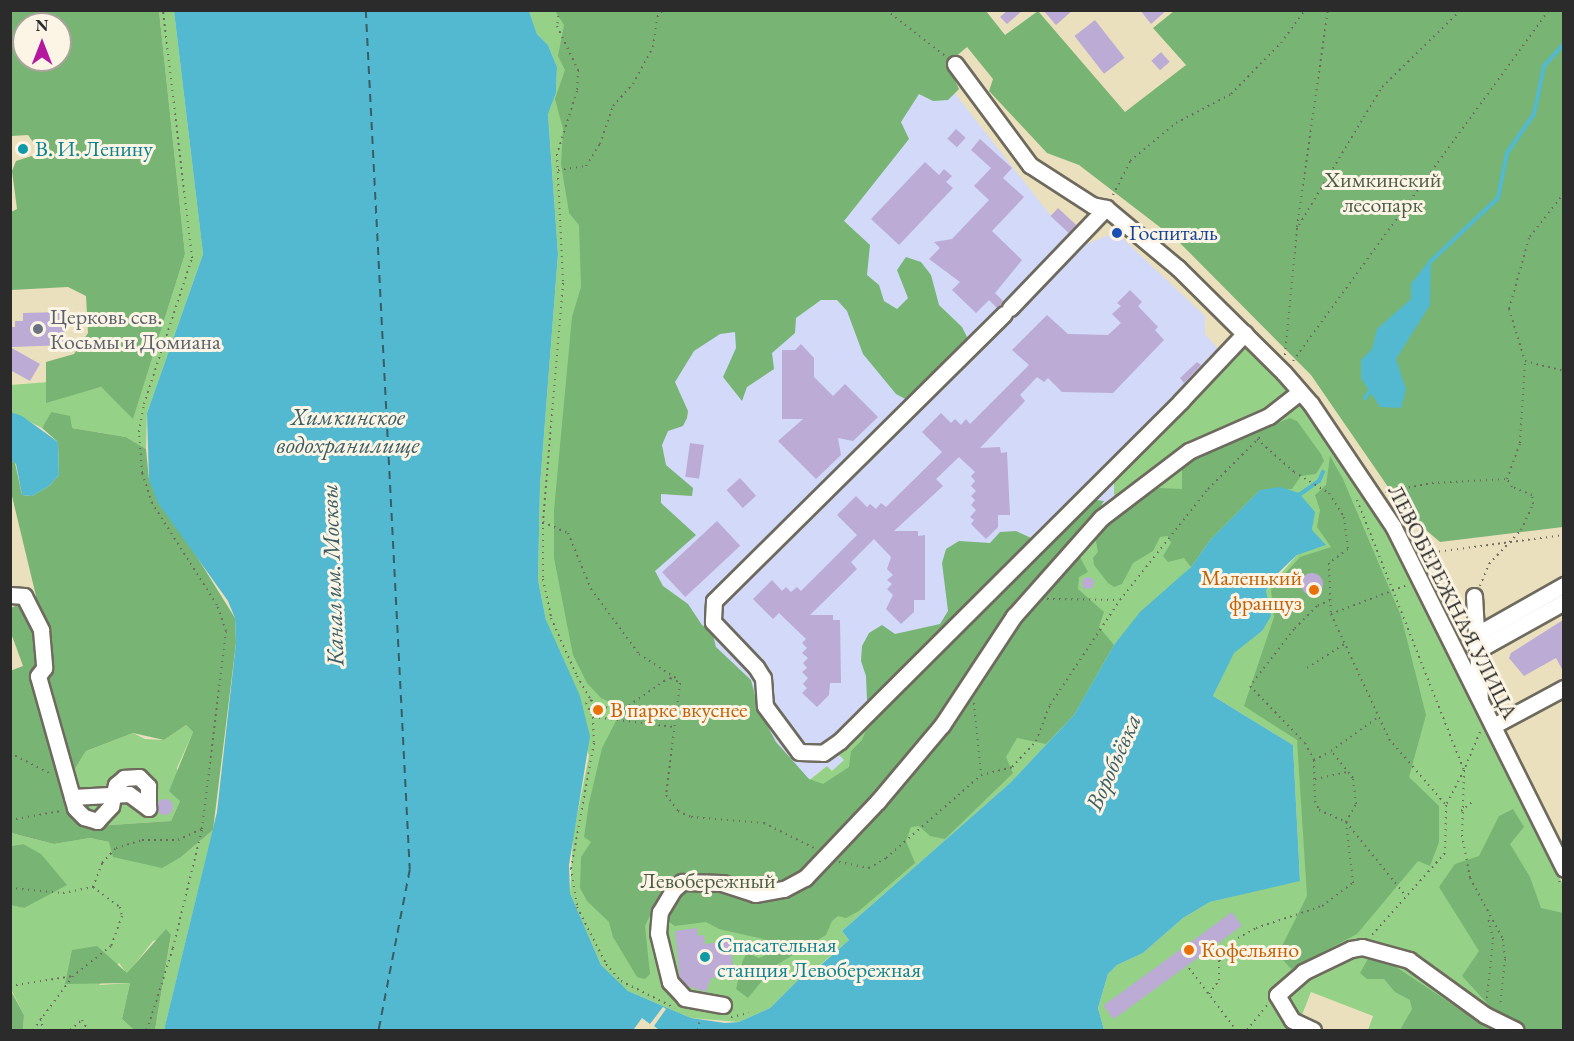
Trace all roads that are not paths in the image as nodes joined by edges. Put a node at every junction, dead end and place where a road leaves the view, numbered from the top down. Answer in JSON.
{"nodes":[{"id":1,"x":955,"y":64,"type":"road end"},
{"id":2,"x":1099,"y":207,"type":"junction"},
{"id":3,"x":1245,"y":333,"type":"junction"},
{"id":4,"x":1300,"y":392,"type":"junction"},
{"id":5,"x":1563,"y":585,"type":"edge"},
{"id":6,"x":10,"y":595,"type":"edge"},
{"id":7,"x":1474,"y":596,"type":"road end"},
{"id":8,"x":1563,"y":602,"type":"edge"},
{"id":9,"x":1480,"y":641,"type":"junction"},
{"id":10,"x":1563,"y":688,"type":"edge"},
{"id":11,"x":1480,"y":702,"type":"junction"},
{"id":12,"x":1491,"y":724,"type":"junction"},
{"id":13,"x":72,"y":796,"type":"junction"},
{"id":14,"x":1563,"y":870,"type":"edge"},
{"id":15,"x":723,"y":1005,"type":"dead end"},
{"id":16,"x":1313,"y":1030,"type":"edge"},
{"id":17,"x":1516,"y":1030,"type":"edge"}],
"edges":[{"from":1,"to":2,"type":"street","name":"ЛЕВОБЕРЕЖНАЯ УЛИЦА"},
{"from":2,"to":3,"type":"street","name":"ЛЕВОБЕРЕЖНАЯ УЛИЦА"},
{"from":2,"to":3,"type":"street"},
{"from":3,"to":4,"type":"street","name":"ЛЕВОБЕРЕЖНАЯ УЛИЦА"},
{"from":4,"to":11,"type":"street","name":"ЛЕВОБЕРЕЖНАЯ УЛИЦА"},
{"from":4,"to":15,"type":"street"},
{"from":5,"to":9,"type":"street"},
{"from":6,"to":13,"type":"street"},
{"from":7,"to":9,"type":"street"},
{"from":8,"to":9,"type":"street"},
{"from":9,"to":11,"type":"street"},
{"from":10,"to":12,"type":"street"},
{"from":11,"to":12,"type":"street","name":"ЛЕВОБЕРЕЖНАЯ УЛИЦА"},
{"from":12,"to":14,"type":"street","name":"ЛЕВОБЕРЕЖНАЯ УЛИЦА"},
{"from":13,"to":13,"type":"street"},
{"from":16,"to":17,"type":"street"}]}
